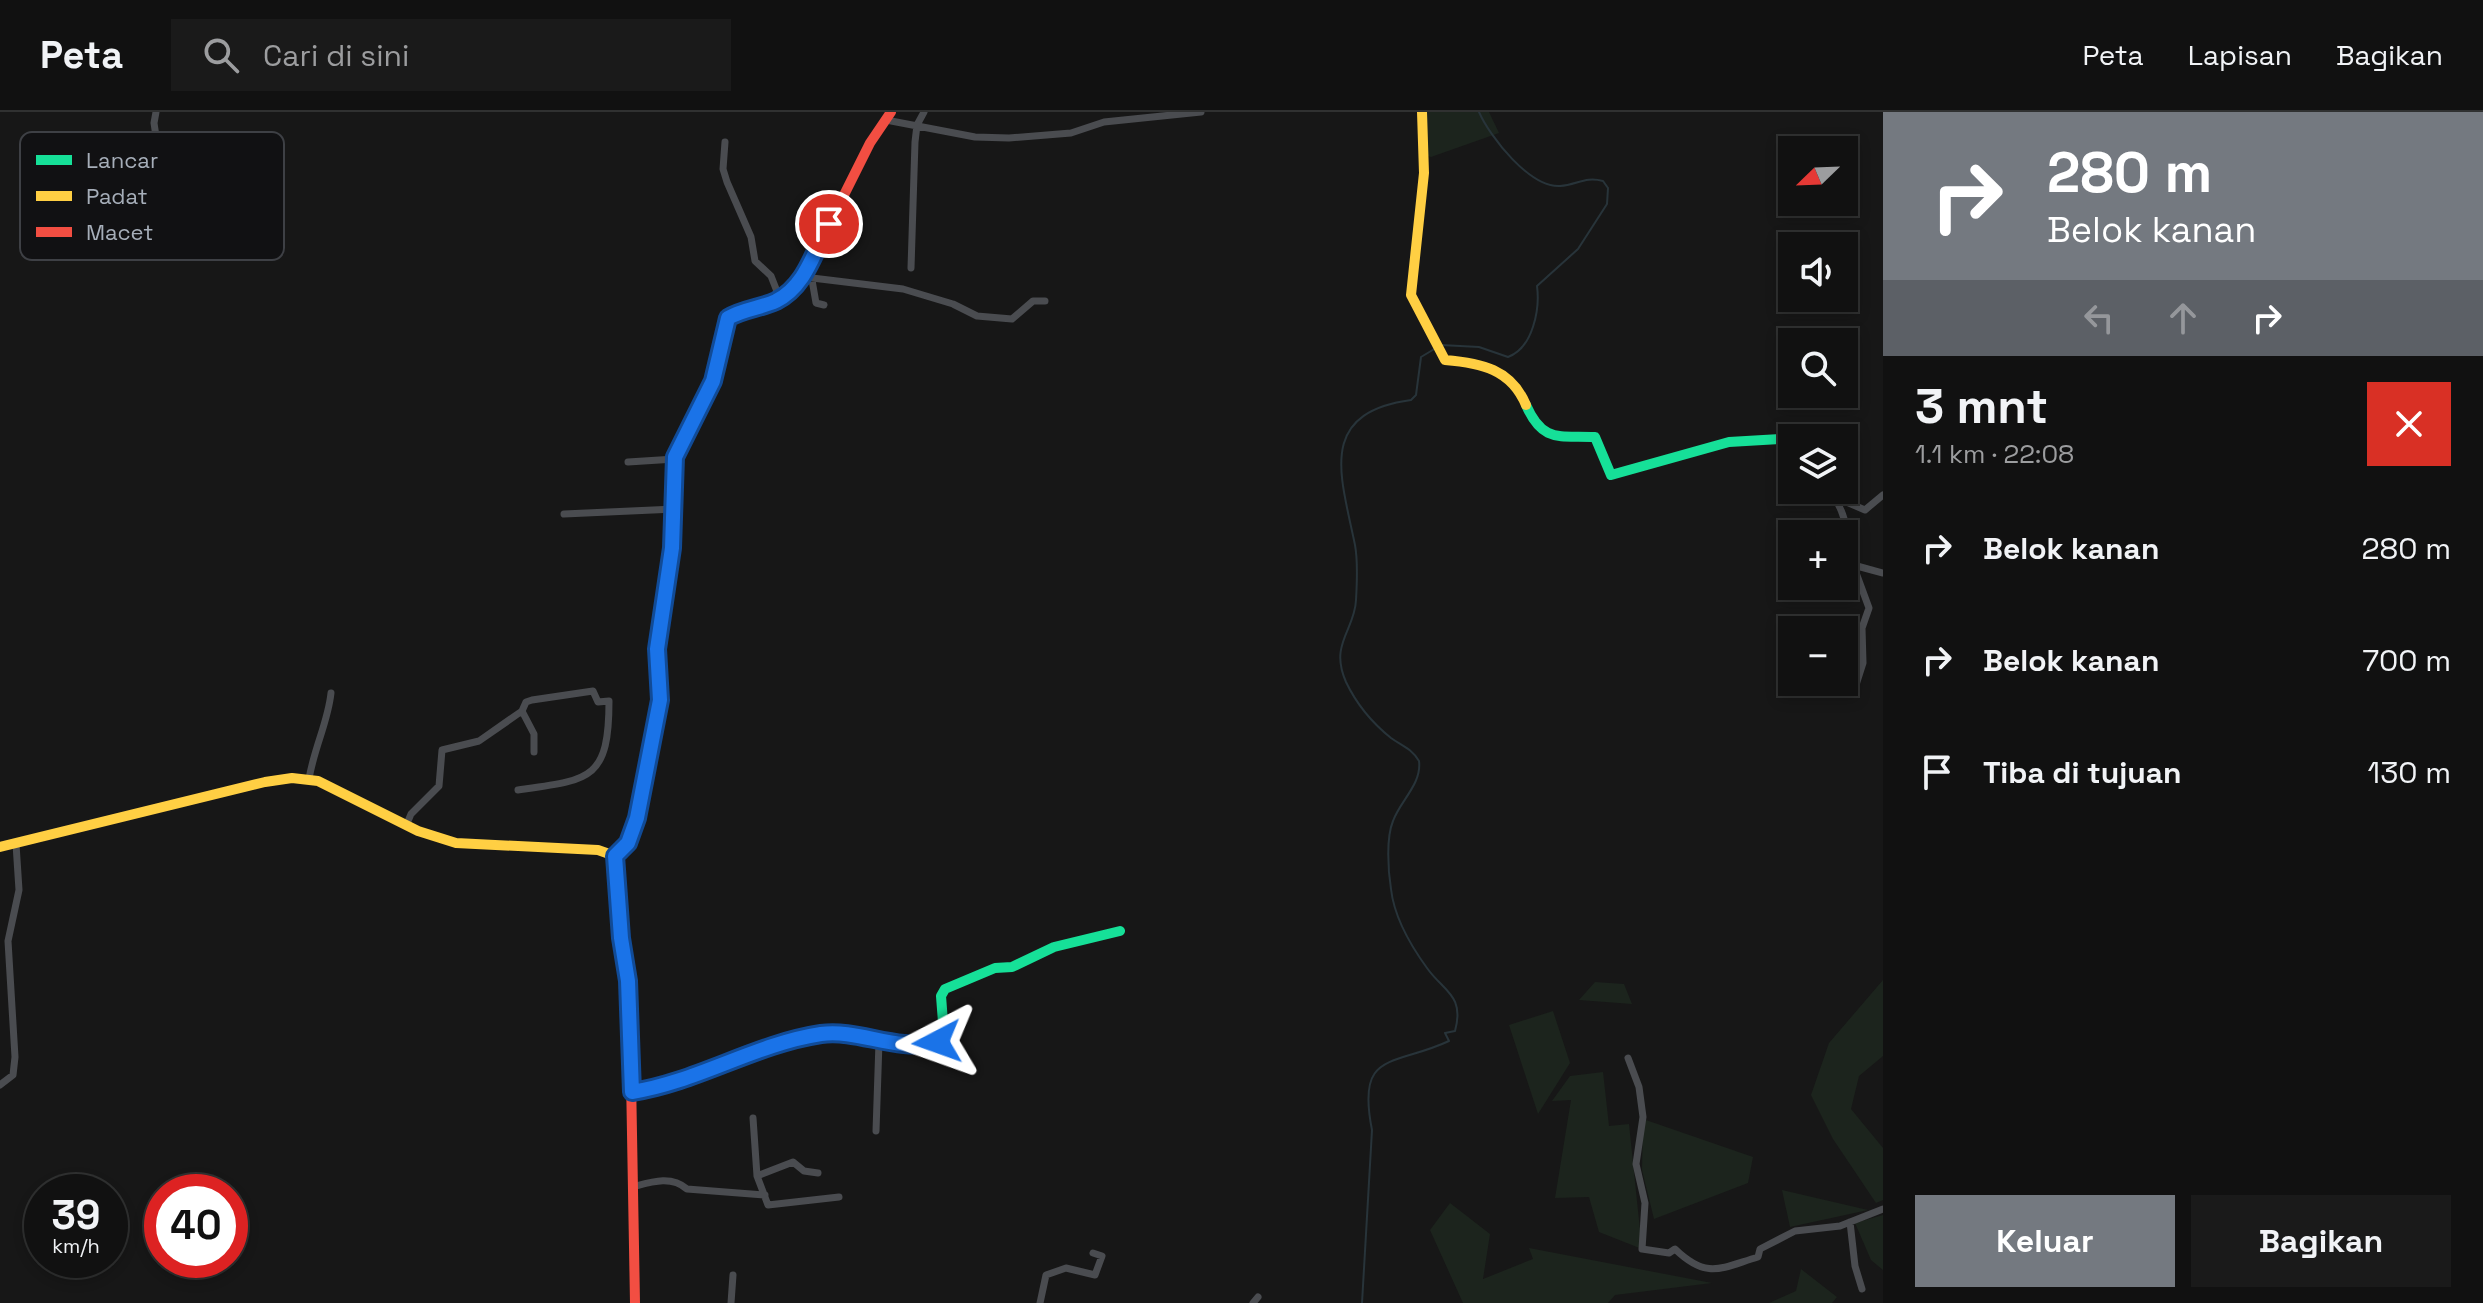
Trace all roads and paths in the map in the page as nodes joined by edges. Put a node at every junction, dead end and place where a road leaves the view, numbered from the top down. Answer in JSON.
{"nodes":[{"id":1,"x":156,"y":112,"type":"edge"},
{"id":2,"x":924,"y":112,"type":"edge"},
{"id":3,"x":1201,"y":112,"type":"edge"},
{"id":4,"x":1422,"y":112,"type":"edge"},
{"id":5,"x":888,"y":116,"type":"edge"},
{"id":6,"x":917,"y":125,"type":"junction"},
{"id":7,"x":155,"y":132,"type":"edge"},
{"id":8,"x":725,"y":142,"type":"dead end"},
{"id":9,"x":911,"y":268,"type":"dead end"},
{"id":10,"x":808,"y":278,"type":"junction"},
{"id":11,"x":780,"y":299,"type":"junction"},
{"id":12,"x":1045,"y":301,"type":"dead end"},
{"id":13,"x":824,"y":305,"type":"dead end"},
{"id":14,"x":1778,"y":439,"type":"edge"},
{"id":15,"x":675,"y":459,"type":"junction"},
{"id":16,"x":628,"y":462,"type":"dead end"},
{"id":17,"x":1883,"y":495,"type":"edge"},
{"id":18,"x":1853,"y":504,"type":"edge"},
{"id":19,"x":675,"y":509,"type":"junction"},
{"id":20,"x":564,"y":514,"type":"dead end"},
{"id":21,"x":1858,"y":566,"type":"edge"},
{"id":22,"x":1883,"y":573,"type":"edge"},
{"id":23,"x":1858,"y":578,"type":"edge"},
{"id":24,"x":1858,"y":679,"type":"edge"},
{"id":25,"x":331,"y":693,"type":"dead end"},
{"id":26,"x":522,"y":711,"type":"junction"},
{"id":27,"x":534,"y":752,"type":"dead end"},
{"id":28,"x":309,"y":779,"type":"junction"},
{"id":29,"x":518,"y":790,"type":"dead end"},
{"id":30,"x":406,"y":826,"type":"junction"},
{"id":31,"x":16,"y":844,"type":"junction"},
{"id":32,"x":0,"y":847,"type":"edge"},
{"id":33,"x":615,"y":856,"type":"junction"},
{"id":34,"x":1120,"y":931,"type":"dead end"},
{"id":35,"x":879,"y":1042,"type":"junction"},
{"id":36,"x":1628,"y":1058,"type":"dead end"},
{"id":37,"x":0,"y":1085,"type":"edge"},
{"id":38,"x":632,"y":1092,"type":"junction"},
{"id":39,"x":753,"y":1118,"type":"dead end"},
{"id":40,"x":876,"y":1131,"type":"dead end"},
{"id":41,"x":818,"y":1173,"type":"dead end"},
{"id":42,"x":757,"y":1176,"type":"junction"},
{"id":43,"x":632,"y":1187,"type":"junction"},
{"id":44,"x":765,"y":1195,"type":"junction"},
{"id":45,"x":839,"y":1197,"type":"dead end"},
{"id":46,"x":1883,"y":1209,"type":"edge"},
{"id":47,"x":1850,"y":1222,"type":"junction"},
{"id":48,"x":1093,"y":1253,"type":"dead end"},
{"id":49,"x":733,"y":1275,"type":"dead end"},
{"id":50,"x":1862,"y":1289,"type":"dead end"},
{"id":51,"x":635,"y":1303,"type":"edge"},
{"id":52,"x":731,"y":1303,"type":"edge"},
{"id":53,"x":1040,"y":1303,"type":"edge"}],
"edges":[{"from":1,"to":7,"type":"street"},
{"from":2,"to":6,"type":"street"},
{"from":3,"to":6,"type":"street"},
{"from":4,"to":14,"type":"street"},
{"from":5,"to":6,"type":"street"},
{"from":5,"to":10,"type":"street"},
{"from":6,"to":9,"type":"street"},
{"from":8,"to":11,"type":"street"},
{"from":10,"to":11,"type":"street"},
{"from":10,"to":12,"type":"street"},
{"from":10,"to":13,"type":"street"},
{"from":11,"to":15,"type":"street"},
{"from":15,"to":16,"type":"street"},
{"from":15,"to":19,"type":"street"},
{"from":17,"to":18,"type":"street"},
{"from":19,"to":20,"type":"street"},
{"from":19,"to":33,"type":"street"},
{"from":21,"to":22,"type":"street"},
{"from":23,"to":24,"type":"street"},
{"from":25,"to":28,"type":"street"},
{"from":26,"to":27,"type":"street"},
{"from":26,"to":29,"type":"street"},
{"from":26,"to":30,"type":"street"},
{"from":28,"to":30,"type":"street"},
{"from":28,"to":31,"type":"street"},
{"from":30,"to":33,"type":"street"},
{"from":31,"to":32,"type":"street"},
{"from":31,"to":37,"type":"street"},
{"from":33,"to":38,"type":"street"},
{"from":34,"to":35,"type":"street"},
{"from":35,"to":38,"type":"street"},
{"from":35,"to":40,"type":"street"},
{"from":36,"to":47,"type":"street"},
{"from":38,"to":43,"type":"street"},
{"from":39,"to":42,"type":"street"},
{"from":41,"to":42,"type":"street"},
{"from":42,"to":44,"type":"street"},
{"from":43,"to":44,"type":"street"},
{"from":43,"to":51,"type":"street"},
{"from":44,"to":45,"type":"street"},
{"from":46,"to":47,"type":"street"},
{"from":47,"to":50,"type":"street"},
{"from":48,"to":53,"type":"street"},
{"from":49,"to":52,"type":"street"}]}
